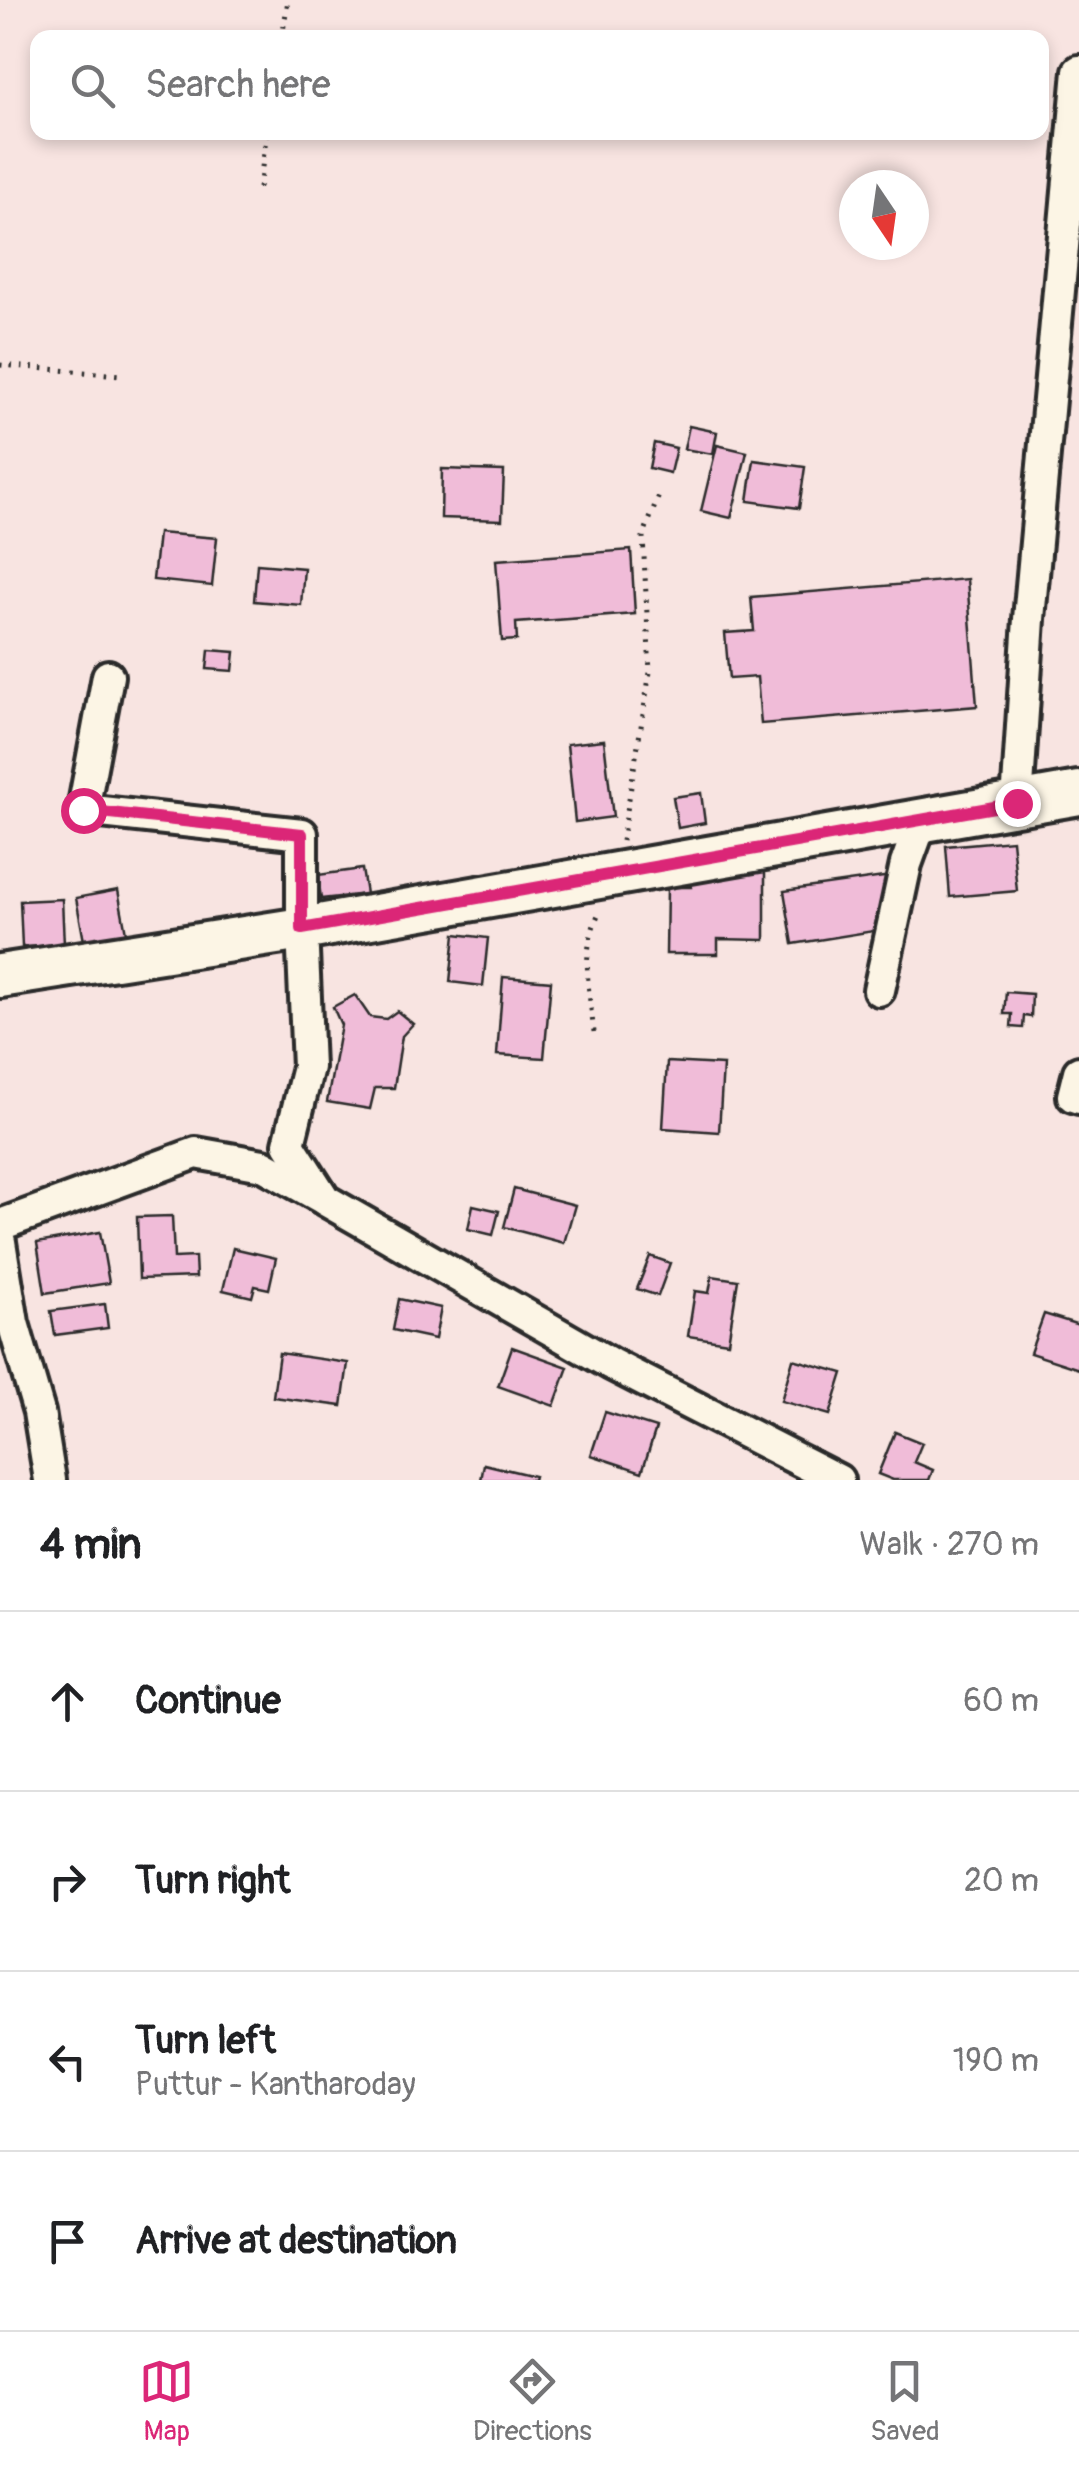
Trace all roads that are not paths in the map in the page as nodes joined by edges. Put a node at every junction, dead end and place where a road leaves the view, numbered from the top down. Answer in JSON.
{"nodes":[{"id":1,"x":1079,"y":71,"type":"edge"},
{"id":2,"x":1067,"y":334,"type":"edge"},
{"id":3,"x":108,"y":676,"type":"dead end"},
{"id":4,"x":1079,"y":793,"type":"edge"},
{"id":5,"x":1017,"y":803,"type":"junction"},
{"id":6,"x":922,"y":820,"type":"junction"},
{"id":7,"x":302,"y":929,"type":"junction"},
{"id":8,"x":0,"y":976,"type":"edge"},
{"id":9,"x":878,"y":990,"type":"dead end"},
{"id":10,"x":1079,"y":1072,"type":"edge"},
{"id":11,"x":1079,"y":1098,"type":"edge"},
{"id":12,"x":325,"y":1200,"type":"junction"},
{"id":13,"x":0,"y":1225,"type":"edge"},
{"id":14,"x":0,"y":1242,"type":"edge"},
{"id":15,"x":50,"y":1480,"type":"edge"},
{"id":16,"x":838,"y":1480,"type":"edge"}],
"edges":[{"from":1,"to":2,"type":"street"},
{"from":2,"to":5,"type":"street"},
{"from":3,"to":7,"type":"street"},
{"from":4,"to":5,"type":"main road"},
{"from":5,"to":6,"type":"main road"},
{"from":6,"to":7,"type":"main road"},
{"from":6,"to":9,"type":"street"},
{"from":7,"to":8,"type":"main road"},
{"from":7,"to":12,"type":"street"},
{"from":10,"to":11,"type":"street"},
{"from":12,"to":13,"type":"street"},
{"from":12,"to":16,"type":"street"},
{"from":14,"to":15,"type":"street"}]}
